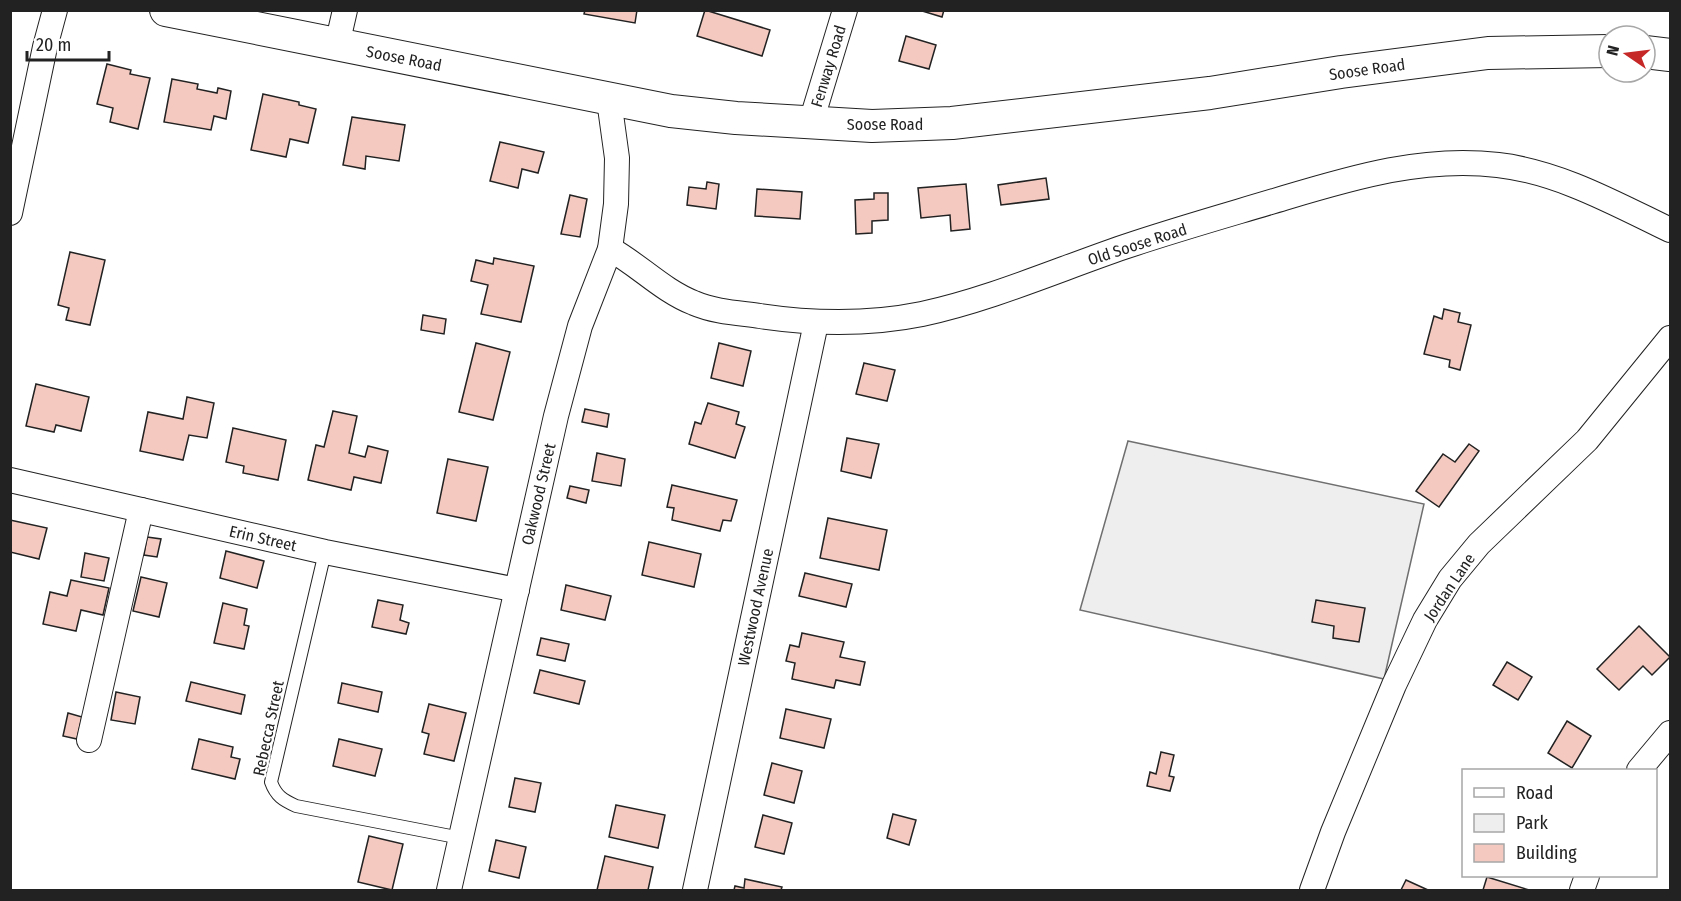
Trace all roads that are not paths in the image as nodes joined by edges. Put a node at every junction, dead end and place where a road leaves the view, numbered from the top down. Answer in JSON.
{"nodes":[{"id":1,"x":55,"y":10,"type":"edge"},
{"id":2,"x":166,"y":10,"type":"edge"},
{"id":3,"x":345,"y":10,"type":"edge"},
{"id":4,"x":845,"y":10,"type":"edge"},
{"id":5,"x":337,"y":45,"type":"junction"},
{"id":6,"x":1597,"y":51,"type":"edge"},
{"id":7,"x":609,"y":99,"type":"junction"},
{"id":8,"x":811,"y":122,"type":"junction"},
{"id":9,"x":17,"y":147,"type":"edge"},
{"id":10,"x":10,"y":213,"type":"edge"},
{"id":11,"x":1671,"y":230,"type":"edge"},
{"id":12,"x":610,"y":249,"type":"junction"},
{"id":13,"x":816,"y":323,"type":"junction"},
{"id":14,"x":1671,"y":338,"type":"edge"},
{"id":15,"x":10,"y":480,"type":"edge"},
{"id":16,"x":141,"y":510,"type":"junction"},
{"id":17,"x":325,"y":552,"type":"junction"},
{"id":18,"x":517,"y":590,"type":"junction"},
{"id":19,"x":1671,"y":733,"type":"edge"},
{"id":20,"x":88,"y":740,"type":"dead end"},
{"id":21,"x":1641,"y":769,"type":"edge"},
{"id":22,"x":461,"y":838,"type":"junction"},
{"id":23,"x":449,"y":891,"type":"edge"},
{"id":24,"x":694,"y":891,"type":"edge"},
{"id":25,"x":1312,"y":891,"type":"edge"}],
"edges":[{"from":1,"to":9,"type":"street"},
{"from":2,"to":5,"type":"street","name":"Soose Road"},
{"from":3,"to":5,"type":"street"},
{"from":4,"to":8,"type":"street","name":"Fenway Road"},
{"from":5,"to":7,"type":"street","name":"Soose Road"},
{"from":6,"to":8,"type":"street","name":"Soose Road"},
{"from":7,"to":8,"type":"street","name":"Soose Road"},
{"from":7,"to":12,"type":"street","name":"Oakwood Street"},
{"from":9,"to":10,"type":"street"},
{"from":11,"to":13,"type":"street","name":"Old Soose Road"},
{"from":12,"to":13,"type":"street","name":"Old Soose Road"},
{"from":12,"to":18,"type":"street","name":"Oakwood Street"},
{"from":13,"to":24,"type":"street","name":"Westwood Avenue"},
{"from":14,"to":25,"type":"street","name":"Jordan Lane"},
{"from":15,"to":16,"type":"street","name":"Erin Street"},
{"from":16,"to":17,"type":"street","name":"Erin Street"},
{"from":16,"to":20,"type":"street"},
{"from":17,"to":18,"type":"street","name":"Erin Street"},
{"from":17,"to":22,"type":"lane","name":"Rebecca Street"},
{"from":18,"to":22,"type":"street","name":"Oakwood Street"},
{"from":19,"to":21,"type":"street"},
{"from":22,"to":23,"type":"street","name":"Oakwood Street"}]}
